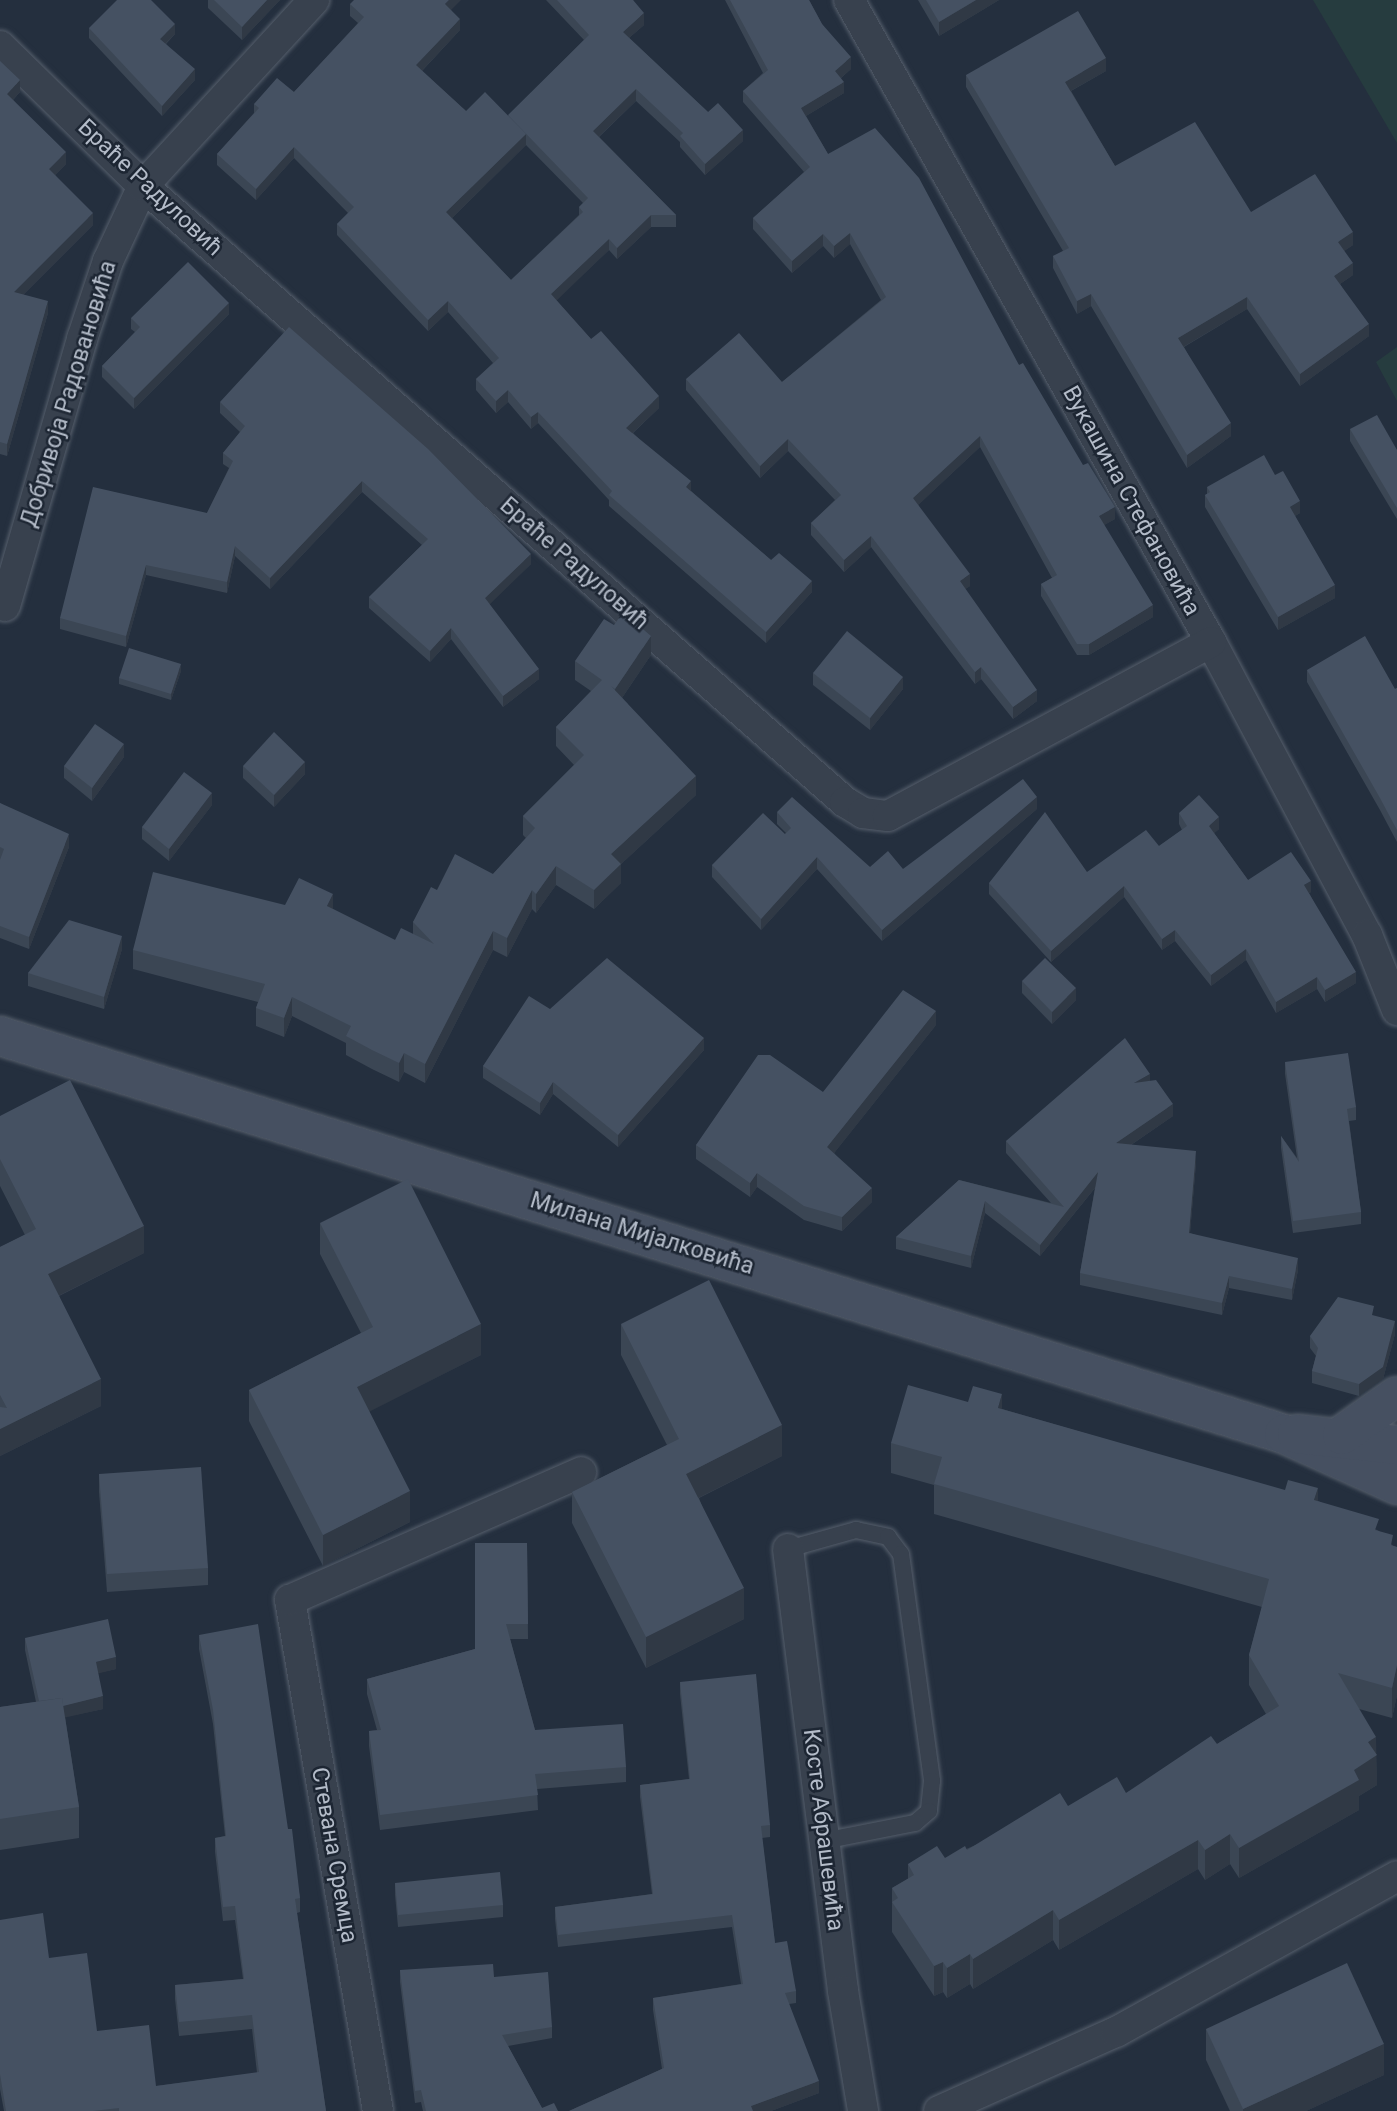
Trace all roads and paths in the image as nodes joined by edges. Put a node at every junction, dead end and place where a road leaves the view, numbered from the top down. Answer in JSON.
{"nodes":[{"id":1,"x":314,"y":0,"type":"edge"},
{"id":2,"x":849,"y":0,"type":"edge"},
{"id":3,"x":0,"y":46,"type":"edge"},
{"id":4,"x":143,"y":186,"type":"junction"},
{"id":5,"x":5,"y":606,"type":"dead end"},
{"id":6,"x":1211,"y":642,"type":"junction"},
{"id":7,"x":1397,"y":1010,"type":"edge"},
{"id":8,"x":0,"y":1036,"type":"edge"},
{"id":9,"x":1397,"y":1396,"type":"edge"},
{"id":10,"x":1397,"y":1445,"type":"edge"},
{"id":11,"x":1344,"y":1450,"type":"junction"},
{"id":12,"x":1397,"y":1458,"type":"edge"},
{"id":13,"x":581,"y":1472,"type":"dead end"},
{"id":14,"x":1397,"y":1485,"type":"edge"},
{"id":15,"x":788,"y":1549,"type":"joint"},
{"id":16,"x":824,"y":1841,"type":"junction"},
{"id":17,"x":1397,"y":1876,"type":"edge"},
{"id":18,"x":377,"y":2111,"type":"edge"},
{"id":19,"x":863,"y":2111,"type":"edge"},
{"id":20,"x":939,"y":2111,"type":"edge"}],
"edges":[{"from":1,"to":4,"type":"street","name":"Добривоја Радовановића"},
{"from":2,"to":6,"type":"street","name":"Вукашина Стефановића"},
{"from":3,"to":4,"type":"street","name":"Браће Радуловић"},
{"from":4,"to":5,"type":"street","name":"Добривоја Радовановића"},
{"from":4,"to":6,"type":"street","name":"Браће Радуловић"},
{"from":6,"to":7,"type":"street","name":"Вукашина Стефановића"},
{"from":8,"to":11,"type":"street","name":"Милана Мијалковића"},
{"from":9,"to":11,"type":"street"},
{"from":10,"to":11,"type":"street","name":"Милана Мијалковића"},
{"from":11,"to":12,"type":"street"},
{"from":11,"to":14,"type":"street","name":"Милана Мијалковића"},
{"from":13,"to":18,"type":"street","name":"Стевана Сремца"},
{"from":15,"to":16,"type":"street","name":"Косте Абрашевића"},
{"from":15,"to":16,"type":"lane"},
{"from":16,"to":19,"type":"street","name":"Косте Абрашевића"},
{"from":17,"to":20,"type":"street"}]}
